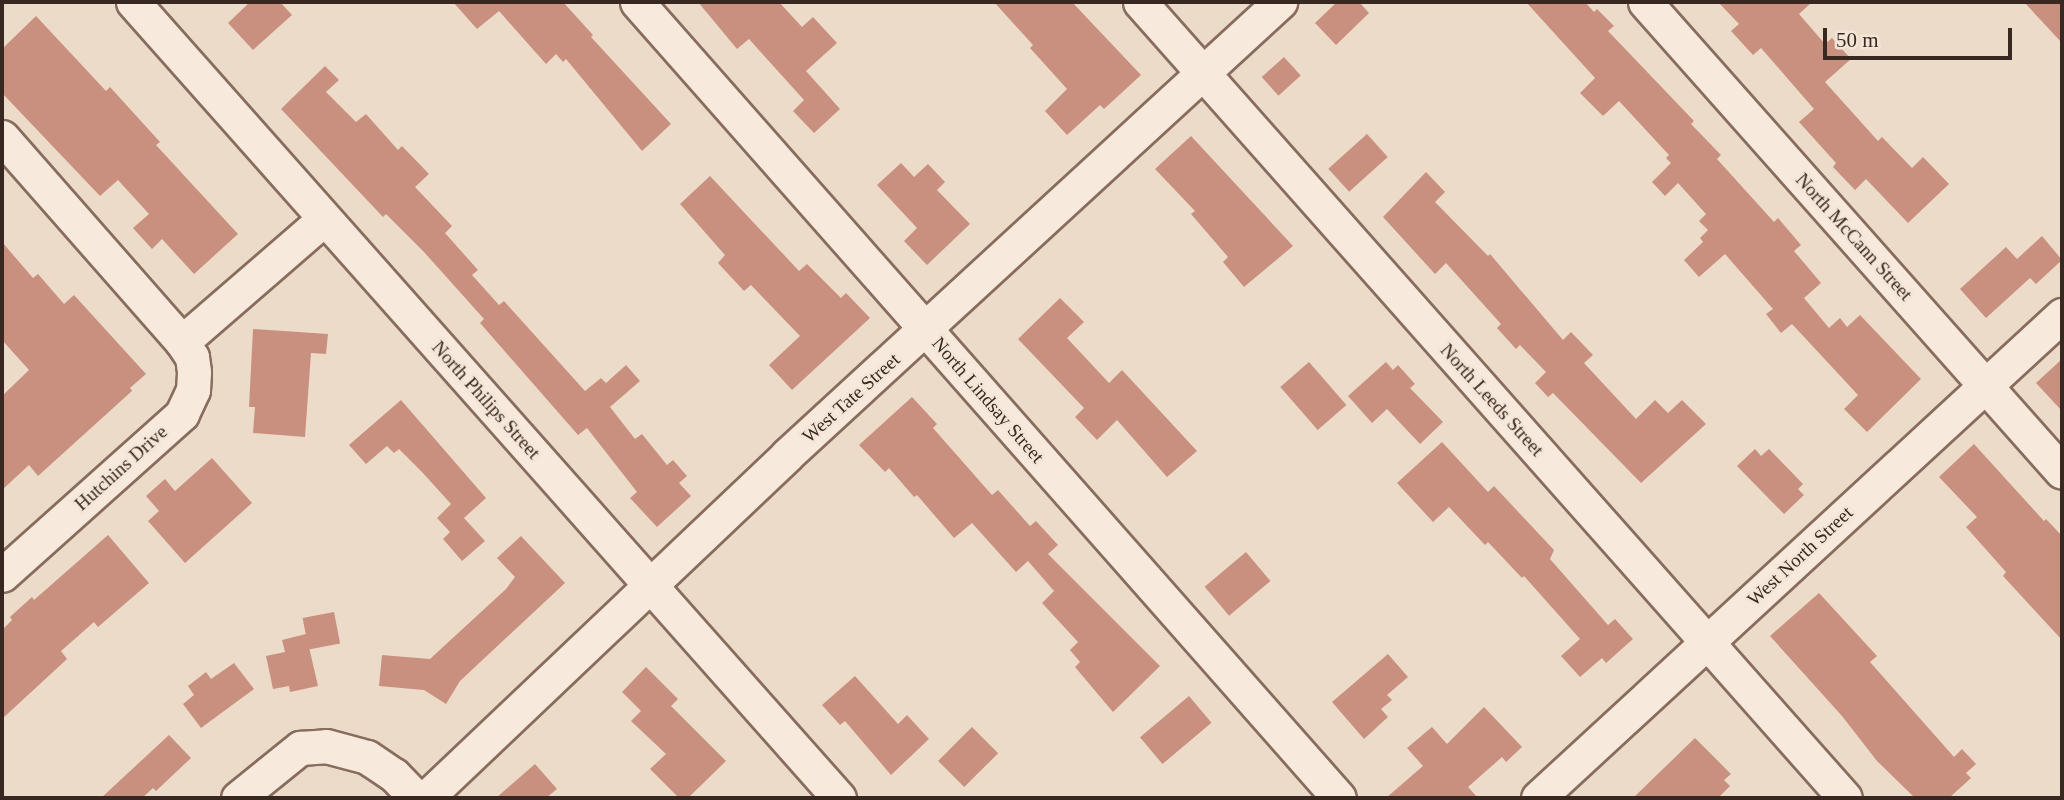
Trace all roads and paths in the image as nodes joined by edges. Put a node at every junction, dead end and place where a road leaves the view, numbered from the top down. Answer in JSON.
{"nodes":[{"id":1,"x":637,"y":2,"type":"edge"},
{"id":2,"x":1140,"y":2,"type":"edge"},
{"id":3,"x":1280,"y":2,"type":"edge"},
{"id":4,"x":1645,"y":2,"type":"edge"},
{"id":5,"x":151,"y":8,"type":"edge"},
{"id":6,"x":1203,"y":74,"type":"junction"},
{"id":7,"x":2,"y":137,"type":"edge"},
{"id":8,"x":324,"y":219,"type":"junction"},
{"id":9,"x":2062,"y":315,"type":"edge"},
{"id":10,"x":926,"y":329,"type":"junction"},
{"id":11,"x":182,"y":342,"type":"junction"},
{"id":12,"x":1986,"y":385,"type":"junction"},
{"id":13,"x":2062,"y":472,"type":"edge"},
{"id":14,"x":2,"y":575,"type":"edge"},
{"id":15,"x":650,"y":586,"type":"junction"},
{"id":16,"x":1707,"y":642,"type":"junction"},
{"id":17,"x":238,"y":798,"type":"edge"},
{"id":18,"x":416,"y":798,"type":"edge"},
{"id":19,"x":426,"y":798,"type":"edge"},
{"id":20,"x":839,"y":798,"type":"edge"},
{"id":21,"x":1339,"y":798,"type":"edge"},
{"id":22,"x":1538,"y":798,"type":"edge"},
{"id":23,"x":1845,"y":798,"type":"edge"}],
"edges":[{"from":1,"to":10,"type":"street","name":"North Lindsay Street"},
{"from":2,"to":6,"type":"street","name":"North Leeds Street"},
{"from":3,"to":6,"type":"street","name":"West Tate Street"},
{"from":4,"to":12,"type":"street","name":"North McCann Street"},
{"from":5,"to":8,"type":"street","name":"North Philips Street"},
{"from":6,"to":10,"type":"street","name":"West Tate Street"},
{"from":6,"to":16,"type":"street","name":"North Leeds Street"},
{"from":7,"to":11,"type":"street","name":"Hutchins Drive"},
{"from":8,"to":11,"type":"street"},
{"from":8,"to":15,"type":"street","name":"North Philips Street"},
{"from":9,"to":12,"type":"street","name":"West North Street"},
{"from":10,"to":15,"type":"street","name":"West Tate Street"},
{"from":10,"to":21,"type":"street","name":"North Lindsay Street"},
{"from":11,"to":14,"type":"street","name":"Hutchins Drive"},
{"from":12,"to":13,"type":"street","name":"North McCann Street"},
{"from":12,"to":16,"type":"street","name":"West North Street"},
{"from":15,"to":19,"type":"street","name":"West Tate Street"},
{"from":15,"to":20,"type":"street","name":"North Philips Street"},
{"from":16,"to":22,"type":"street","name":"West North Street"},
{"from":16,"to":23,"type":"street","name":"North Leeds Street"},
{"from":17,"to":18,"type":"street"}]}
